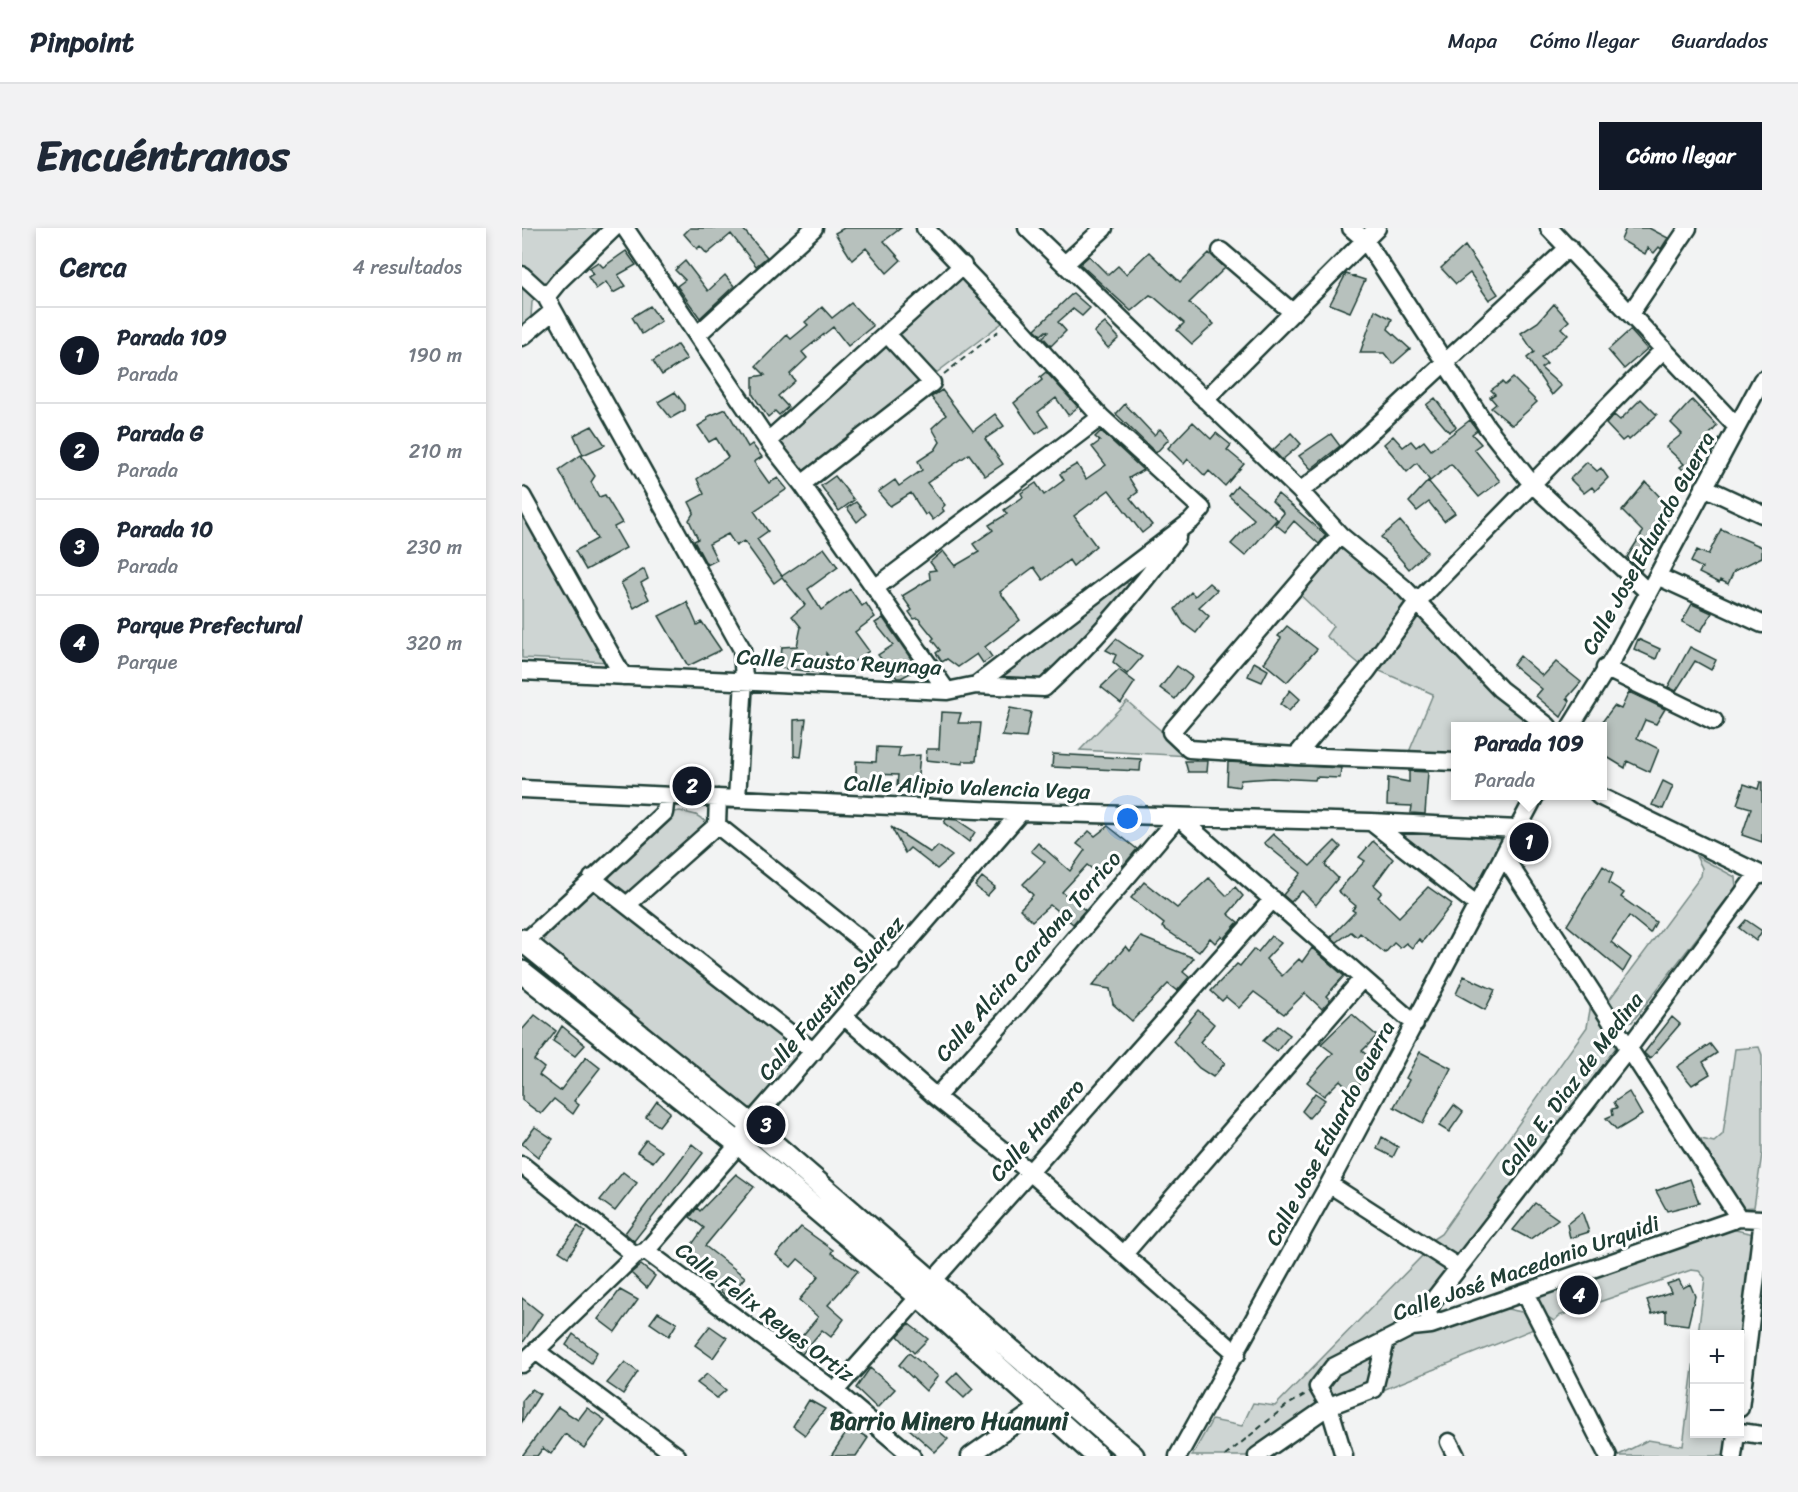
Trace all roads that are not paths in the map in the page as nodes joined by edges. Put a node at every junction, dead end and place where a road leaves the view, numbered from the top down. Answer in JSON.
{"nodes":[{"id":1,"x":615,"y":228,"type":"edge"},
{"id":2,"x":625,"y":228,"type":"edge"},
{"id":3,"x":814,"y":228,"type":"edge"},
{"id":4,"x":925,"y":228,"type":"edge"},
{"id":5,"x":1027,"y":228,"type":"edge"},
{"id":6,"x":1104,"y":228,"type":"edge"},
{"id":7,"x":1351,"y":228,"type":"edge"},
{"id":8,"x":1549,"y":228,"type":"edge"},
{"id":9,"x":1688,"y":228,"type":"edge"},
{"id":10,"x":1371,"y":234,"type":"edge"},
{"id":11,"x":1569,"y":247,"type":"junction"},
{"id":12,"x":1221,"y":251,"type":"dead end"},
{"id":13,"x":1065,"y":264,"type":"junction"},
{"id":14,"x":963,"y":265,"type":"junction"},
{"id":15,"x":522,"y":275,"type":"edge"},
{"id":16,"x":549,"y":305,"type":"junction"},
{"id":17,"x":1292,"y":311,"type":"junction"},
{"id":18,"x":1630,"y":314,"type":"junction"},
{"id":19,"x":887,"y":334,"type":"junction"},
{"id":20,"x":697,"y":335,"type":"junction"},
{"id":21,"x":522,"y":337,"type":"edge"},
{"id":22,"x":1664,"y":349,"type":"junction"},
{"id":23,"x":1445,"y":362,"type":"junction"},
{"id":24,"x":1762,"y":380,"type":"edge"},
{"id":25,"x":1204,"y":400,"type":"junction"},
{"id":26,"x":1757,"y":401,"type":"edge"},
{"id":27,"x":1101,"y":417,"type":"junction"},
{"id":28,"x":1736,"y":426,"type":"junction"},
{"id":29,"x":768,"y":441,"type":"junction"},
{"id":30,"x":802,"y":484,"type":"junction"},
{"id":31,"x":1532,"y":484,"type":"junction"},
{"id":32,"x":1704,"y":487,"type":"junction"},
{"id":33,"x":1300,"y":491,"type":"junction"},
{"id":34,"x":522,"y":497,"type":"edge"},
{"id":35,"x":1762,"y":514,"type":"edge"},
{"id":36,"x":1196,"y":515,"type":"junction"},
{"id":37,"x":1340,"y":535,"type":"junction"},
{"id":38,"x":1657,"y":576,"type":"junction"},
{"id":39,"x":875,"y":588,"type":"junction"},
{"id":40,"x":1648,"y":592,"type":"junction"},
{"id":41,"x":1417,"y":602,"type":"junction"},
{"id":42,"x":1762,"y":624,"type":"edge"},
{"id":43,"x":1605,"y":668,"type":"junction"},
{"id":44,"x":522,"y":672,"type":"edge"},
{"id":45,"x":623,"y":676,"type":"junction"},
{"id":46,"x":744,"y":680,"type":"junction"},
{"id":47,"x":976,"y":685,"type":"junction"},
{"id":48,"x":947,"y":691,"type":"junction"},
{"id":49,"x":1714,"y":721,"type":"dead end"},
{"id":50,"x":1543,"y":722,"type":"edge"},
{"id":51,"x":1573,"y":722,"type":"edge"},
{"id":52,"x":1296,"y":756,"type":"junction"},
{"id":53,"x":1451,"y":762,"type":"edge"},
{"id":54,"x":522,"y":789,"type":"edge"},
{"id":55,"x":666,"y":796,"type":"junction"},
{"id":56,"x":718,"y":798,"type":"junction"},
{"id":57,"x":737,"y":799,"type":"junction"},
{"id":58,"x":1607,"y":799,"type":"edge"},
{"id":59,"x":1532,"y":800,"type":"edge"},
{"id":60,"x":1021,"y":812,"type":"junction"},
{"id":61,"x":1178,"y":817,"type":"junction"},
{"id":62,"x":1371,"y":822,"type":"junction"},
{"id":63,"x":717,"y":825,"type":"junction"},
{"id":64,"x":1518,"y":829,"type":"junction"},
{"id":65,"x":1503,"y":855,"type":"junction"},
{"id":66,"x":1760,"y":874,"type":"edge"},
{"id":67,"x":592,"y":878,"type":"junction"},
{"id":68,"x":1273,"y":899,"type":"junction"},
{"id":69,"x":1476,"y":904,"type":"junction"},
{"id":70,"x":627,"y":905,"type":"junction"},
{"id":71,"x":523,"y":941,"type":"edge"},
{"id":72,"x":891,"y":964,"type":"junction"},
{"id":73,"x":522,"y":972,"type":"edge"},
{"id":74,"x":1362,"y":979,"type":"junction"},
{"id":75,"x":845,"y":1017,"type":"junction"},
{"id":76,"x":1415,"y":1023,"type":"junction"},
{"id":77,"x":1628,"y":1048,"type":"junction"},
{"id":78,"x":814,"y":1052,"type":"junction"},
{"id":79,"x":936,"y":1097,"type":"junction"},
{"id":80,"x":750,"y":1124,"type":"junction"},
{"id":81,"x":739,"y":1144,"type":"junction"},
{"id":82,"x":522,"y":1165,"type":"edge"},
{"id":83,"x":1031,"y":1173,"type":"junction"},
{"id":84,"x":1329,"y":1184,"type":"junction"},
{"id":85,"x":1738,"y":1218,"type":"junction"},
{"id":86,"x":1762,"y":1219,"type":"edge"},
{"id":87,"x":1762,"y":1227,"type":"edge"},
{"id":88,"x":641,"y":1253,"type":"junction"},
{"id":89,"x":1124,"y":1254,"type":"junction"},
{"id":90,"x":1458,"y":1267,"type":"junction"},
{"id":91,"x":925,"y":1288,"type":"junction"},
{"id":92,"x":1525,"y":1293,"type":"junction"},
{"id":93,"x":1431,"y":1325,"type":"junction"},
{"id":94,"x":1386,"y":1340,"type":"junction"},
{"id":95,"x":1237,"y":1354,"type":"junction"},
{"id":96,"x":527,"y":1355,"type":"edge"},
{"id":97,"x":1743,"y":1384,"type":"edge"},
{"id":98,"x":835,"y":1391,"type":"junction"},
{"id":99,"x":1041,"y":1406,"type":"junction"},
{"id":100,"x":1329,"y":1406,"type":"junction"},
{"id":101,"x":1744,"y":1434,"type":"edge"},
{"id":102,"x":1762,"y":1435,"type":"edge"},
{"id":103,"x":1737,"y":1438,"type":"edge"},
{"id":104,"x":677,"y":1456,"type":"edge"},
{"id":105,"x":912,"y":1456,"type":"edge"},
{"id":106,"x":969,"y":1456,"type":"edge"},
{"id":107,"x":1097,"y":1456,"type":"edge"},
{"id":108,"x":1133,"y":1456,"type":"edge"},
{"id":109,"x":1178,"y":1456,"type":"edge"},
{"id":110,"x":1257,"y":1456,"type":"edge"},
{"id":111,"x":1344,"y":1456,"type":"edge"},
{"id":112,"x":1608,"y":1456,"type":"edge"},
{"id":113,"x":1733,"y":1456,"type":"edge"}],
"edges":[{"from":1,"to":16,"type":"street"},
{"from":2,"to":20,"type":"street"},
{"from":3,"to":20,"type":"street"},
{"from":4,"to":14,"type":"street"},
{"from":5,"to":13,"type":"street"},
{"from":6,"to":13,"type":"street"},
{"from":7,"to":10,"type":"street"},
{"from":8,"to":11,"type":"street"},
{"from":9,"to":18,"type":"street"},
{"from":10,"to":17,"type":"street"},
{"from":10,"to":23,"type":"street"},
{"from":11,"to":18,"type":"street"},
{"from":11,"to":23,"type":"street"},
{"from":12,"to":17,"type":"street"},
{"from":13,"to":25,"type":"street"},
{"from":14,"to":19,"type":"street"},
{"from":14,"to":27,"type":"street"},
{"from":15,"to":16,"type":"street"},
{"from":16,"to":21,"type":"street"},
{"from":16,"to":46,"type":"street"},
{"from":17,"to":25,"type":"street"},
{"from":18,"to":22,"type":"street"},
{"from":19,"to":29,"type":"street"},
{"from":19,"to":30,"type":"street"},
{"from":20,"to":29,"type":"street"},
{"from":22,"to":28,"type":"street"},
{"from":22,"to":31,"type":"street"},
{"from":23,"to":31,"type":"street"},
{"from":23,"to":33,"type":"street"},
{"from":24,"to":26,"type":"street","name":"Calle Jose Eduardo Guerra"},
{"from":25,"to":33,"type":"street"},
{"from":26,"to":28,"type":"street","name":"Calle Jose Eduardo Guerra"},
{"from":27,"to":36,"type":"street"},
{"from":27,"to":39,"type":"street"},
{"from":28,"to":32,"type":"street","name":"Calle Jose Eduardo Guerra"},
{"from":29,"to":30,"type":"street"},
{"from":30,"to":39,"type":"street"},
{"from":31,"to":40,"type":"street"},
{"from":31,"to":41,"type":"street"},
{"from":32,"to":35,"type":"street"},
{"from":32,"to":38,"type":"street","name":"Calle Jose Eduardo Guerra"},
{"from":33,"to":37,"type":"street"},
{"from":34,"to":45,"type":"street"},
{"from":36,"to":47,"type":"street","name":"Calle Fausto Reynaga"},
{"from":36,"to":47,"type":"street"},
{"from":37,"to":41,"type":"street"},
{"from":37,"to":52,"type":"street"},
{"from":38,"to":40,"type":"street","name":"Calle Jose Eduardo Guerra"},
{"from":38,"to":42,"type":"street"},
{"from":39,"to":48,"type":"street"},
{"from":40,"to":43,"type":"street","name":"Calle Jose Eduardo Guerra"},
{"from":41,"to":50,"type":"street"},
{"from":41,"to":52,"type":"street"},
{"from":43,"to":49,"type":"street"},
{"from":43,"to":51,"type":"street","name":"Calle Jose Eduardo Guerra"},
{"from":44,"to":45,"type":"street","name":"Calle Fausto Reynaga"},
{"from":45,"to":46,"type":"street","name":"Calle Fausto Reynaga"},
{"from":46,"to":48,"type":"street","name":"Calle Fausto Reynaga"},
{"from":46,"to":57,"type":"street"},
{"from":47,"to":48,"type":"street","name":"Calle Fausto Reynaga"},
{"from":52,"to":53,"type":"street"},
{"from":54,"to":55,"type":"street","name":"Calle Alipio Valencia Vega"},
{"from":55,"to":56,"type":"street","name":"Calle Alipio Valencia Vega"},
{"from":55,"to":67,"type":"street"},
{"from":56,"to":57,"type":"street","name":"Calle Alipio Valencia Vega"},
{"from":56,"to":63,"type":"street"},
{"from":57,"to":60,"type":"street","name":"Calle Alipio Valencia Vega"},
{"from":58,"to":66,"type":"street"},
{"from":59,"to":64,"type":"street","name":"Calle Jose Eduardo Guerra"},
{"from":60,"to":61,"type":"street","name":"Calle Alipio Valencia Vega"},
{"from":60,"to":72,"type":"street","name":"Calle Faustino Suarez"},
{"from":61,"to":62,"type":"street","name":"Calle Alipio Valencia Vega"},
{"from":61,"to":68,"type":"street"},
{"from":61,"to":79,"type":"street","name":"Calle Alcira Cardona Torrico"},
{"from":62,"to":64,"type":"street","name":"Calle Alipio Valencia Vega"},
{"from":62,"to":69,"type":"street"},
{"from":63,"to":70,"type":"street"},
{"from":63,"to":72,"type":"street"},
{"from":64,"to":65,"type":"street","name":"Calle Jose Eduardo Guerra"},
{"from":65,"to":69,"type":"street","name":"Calle Jose Eduardo Guerra"},
{"from":65,"to":77,"type":"street"},
{"from":66,"to":77,"type":"street","name":"Calle E. Diaz de Medina"},
{"from":67,"to":70,"type":"street"},
{"from":67,"to":71,"type":"street"},
{"from":68,"to":74,"type":"street"},
{"from":68,"to":83,"type":"street","name":"Calle Homero"},
{"from":69,"to":76,"type":"street","name":"Calle Jose Eduardo Guerra"},
{"from":70,"to":78,"type":"street"},
{"from":71,"to":80,"type":"main road"},
{"from":72,"to":75,"type":"street","name":"Calle Faustino Suarez"},
{"from":73,"to":81,"type":"main road"},
{"from":74,"to":76,"type":"street"},
{"from":74,"to":89,"type":"street"},
{"from":75,"to":78,"type":"street","name":"Calle Faustino Suarez"},
{"from":75,"to":79,"type":"street"},
{"from":76,"to":84,"type":"street","name":"Calle Jose Eduardo Guerra"},
{"from":77,"to":85,"type":"street"},
{"from":77,"to":90,"type":"street","name":"Calle E. Diaz de Medina"},
{"from":78,"to":80,"type":"street","name":"Calle Faustino Suarez"},
{"from":79,"to":83,"type":"street"},
{"from":80,"to":81,"type":"street","name":"Calle Faustino Suarez"},
{"from":80,"to":91,"type":"main road"},
{"from":81,"to":88,"type":"street","name":"Calle Faustino Suarez"},
{"from":81,"to":91,"type":"main road"},
{"from":82,"to":88,"type":"street","name":"Calle Felix Reyes Ortiz"},
{"from":83,"to":89,"type":"street"},
{"from":83,"to":91,"type":"street","name":"Calle Homero"},
{"from":84,"to":90,"type":"street"},
{"from":84,"to":95,"type":"street","name":"Calle Jose Eduardo Guerra"},
{"from":85,"to":86,"type":"street","name":"Calle José Macedonio Urquidi"},
{"from":85,"to":92,"type":"street","name":"Calle José Macedonio Urquidi"},
{"from":87,"to":97,"type":"street"},
{"from":88,"to":96,"type":"street","name":"Calle Faustino Suarez"},
{"from":88,"to":98,"type":"street","name":"Calle Felix Reyes Ortiz"},
{"from":89,"to":95,"type":"street"},
{"from":90,"to":93,"type":"street","name":"Calle E. Diaz de Medina"},
{"from":91,"to":98,"type":"street","name":"Calle Homero"},
{"from":91,"to":99,"type":"main road"},
{"from":91,"to":108,"type":"main road"},
{"from":92,"to":93,"type":"street","name":"Calle José Macedonio Urquidi"},
{"from":92,"to":112,"type":"street"},
{"from":93,"to":94,"type":"street","name":"Calle José Macedonio Urquidi"},
{"from":94,"to":100,"type":"street"},
{"from":94,"to":100,"type":"street","name":"Calle José Macedonio Urquidi"},
{"from":95,"to":109,"type":"street","name":"Calle Jose Eduardo Guerra"},
{"from":96,"to":104,"type":"street"},
{"from":98,"to":105,"type":"street","name":"Calle Felix Reyes Ortiz"},
{"from":99,"to":106,"type":"street"},
{"from":99,"to":107,"type":"main road"},
{"from":100,"to":110,"type":"street"},
{"from":100,"to":111,"type":"street"},
{"from":101,"to":102,"type":"street"},
{"from":103,"to":113,"type":"street"}]}
